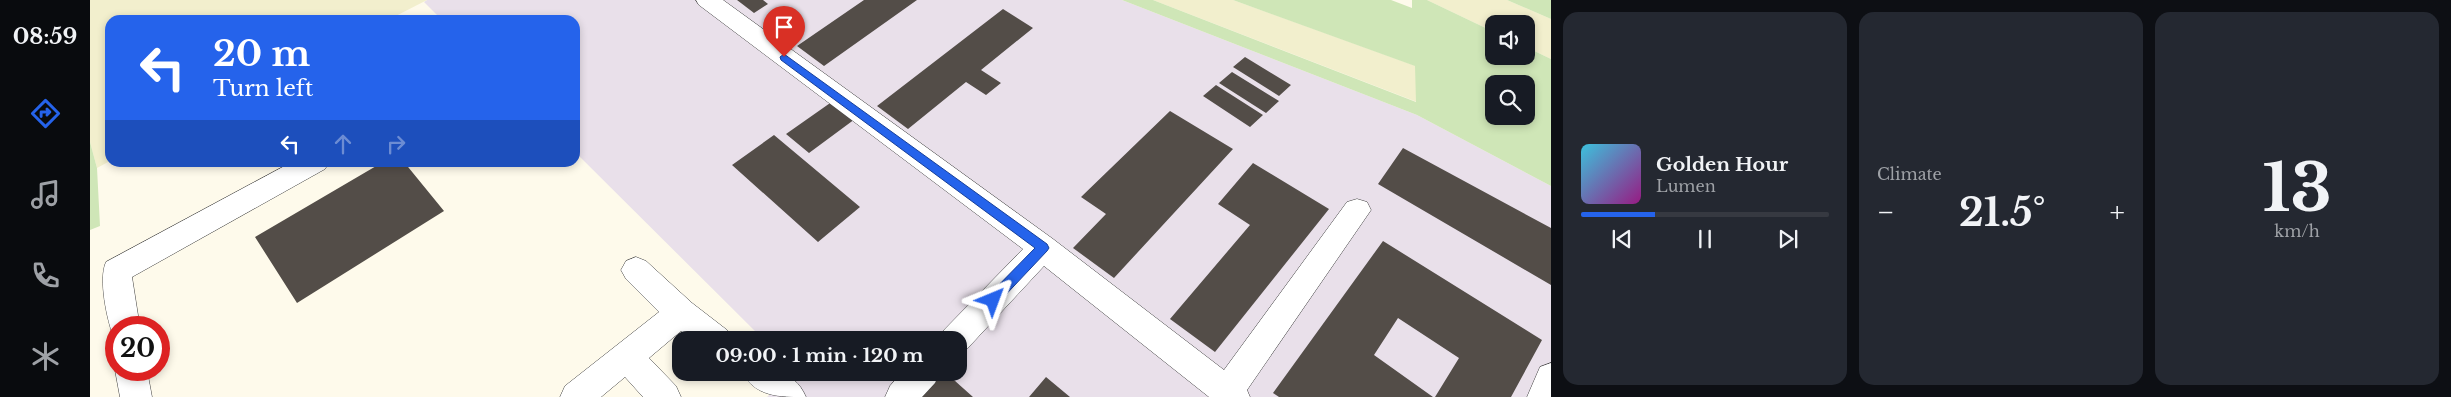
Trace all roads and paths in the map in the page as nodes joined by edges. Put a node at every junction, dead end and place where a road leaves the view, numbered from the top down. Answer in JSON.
{"nodes":[{"id":1,"x":707,"y":0,"type":"edge"},
{"id":2,"x":307,"y":167,"type":"edge"},
{"id":3,"x":1357,"y":210,"type":"dead end"},
{"id":4,"x":1043,"y":248,"type":"junction"},
{"id":5,"x":636,"y":270,"type":"dead end"},
{"id":6,"x":681,"y":313,"type":"junction"},
{"id":7,"x":123,"y":316,"type":"edge"},
{"id":8,"x":704,"y":331,"type":"edge"},
{"id":9,"x":964,"y":331,"type":"edge"},
{"id":10,"x":627,"y":356,"type":"junction"},
{"id":11,"x":1551,"y":378,"type":"edge"},
{"id":12,"x":134,"y":381,"type":"edge"},
{"id":13,"x":770,"y":381,"type":"edge"},
{"id":14,"x":916,"y":381,"type":"edge"},
{"id":15,"x":1231,"y":394,"type":"edge"},
{"id":16,"x":136,"y":397,"type":"edge"},
{"id":17,"x":576,"y":397,"type":"edge"},
{"id":18,"x":665,"y":397,"type":"edge"},
{"id":19,"x":790,"y":397,"type":"edge"},
{"id":20,"x":901,"y":397,"type":"edge"},
{"id":21,"x":1543,"y":397,"type":"edge"}],
"edges":[{"from":1,"to":4,"type":"lane"},
{"from":2,"to":7,"type":"lane"},
{"from":3,"to":15,"type":"lane"},
{"from":4,"to":9,"type":"lane"},
{"from":4,"to":15,"type":"lane"},
{"from":5,"to":6,"type":"lane"},
{"from":6,"to":8,"type":"lane"},
{"from":6,"to":10,"type":"lane"},
{"from":10,"to":17,"type":"lane"},
{"from":10,"to":18,"type":"lane"},
{"from":11,"to":21,"type":"lane"},
{"from":12,"to":16,"type":"lane"},
{"from":13,"to":19,"type":"lane"},
{"from":14,"to":20,"type":"lane"}]}
